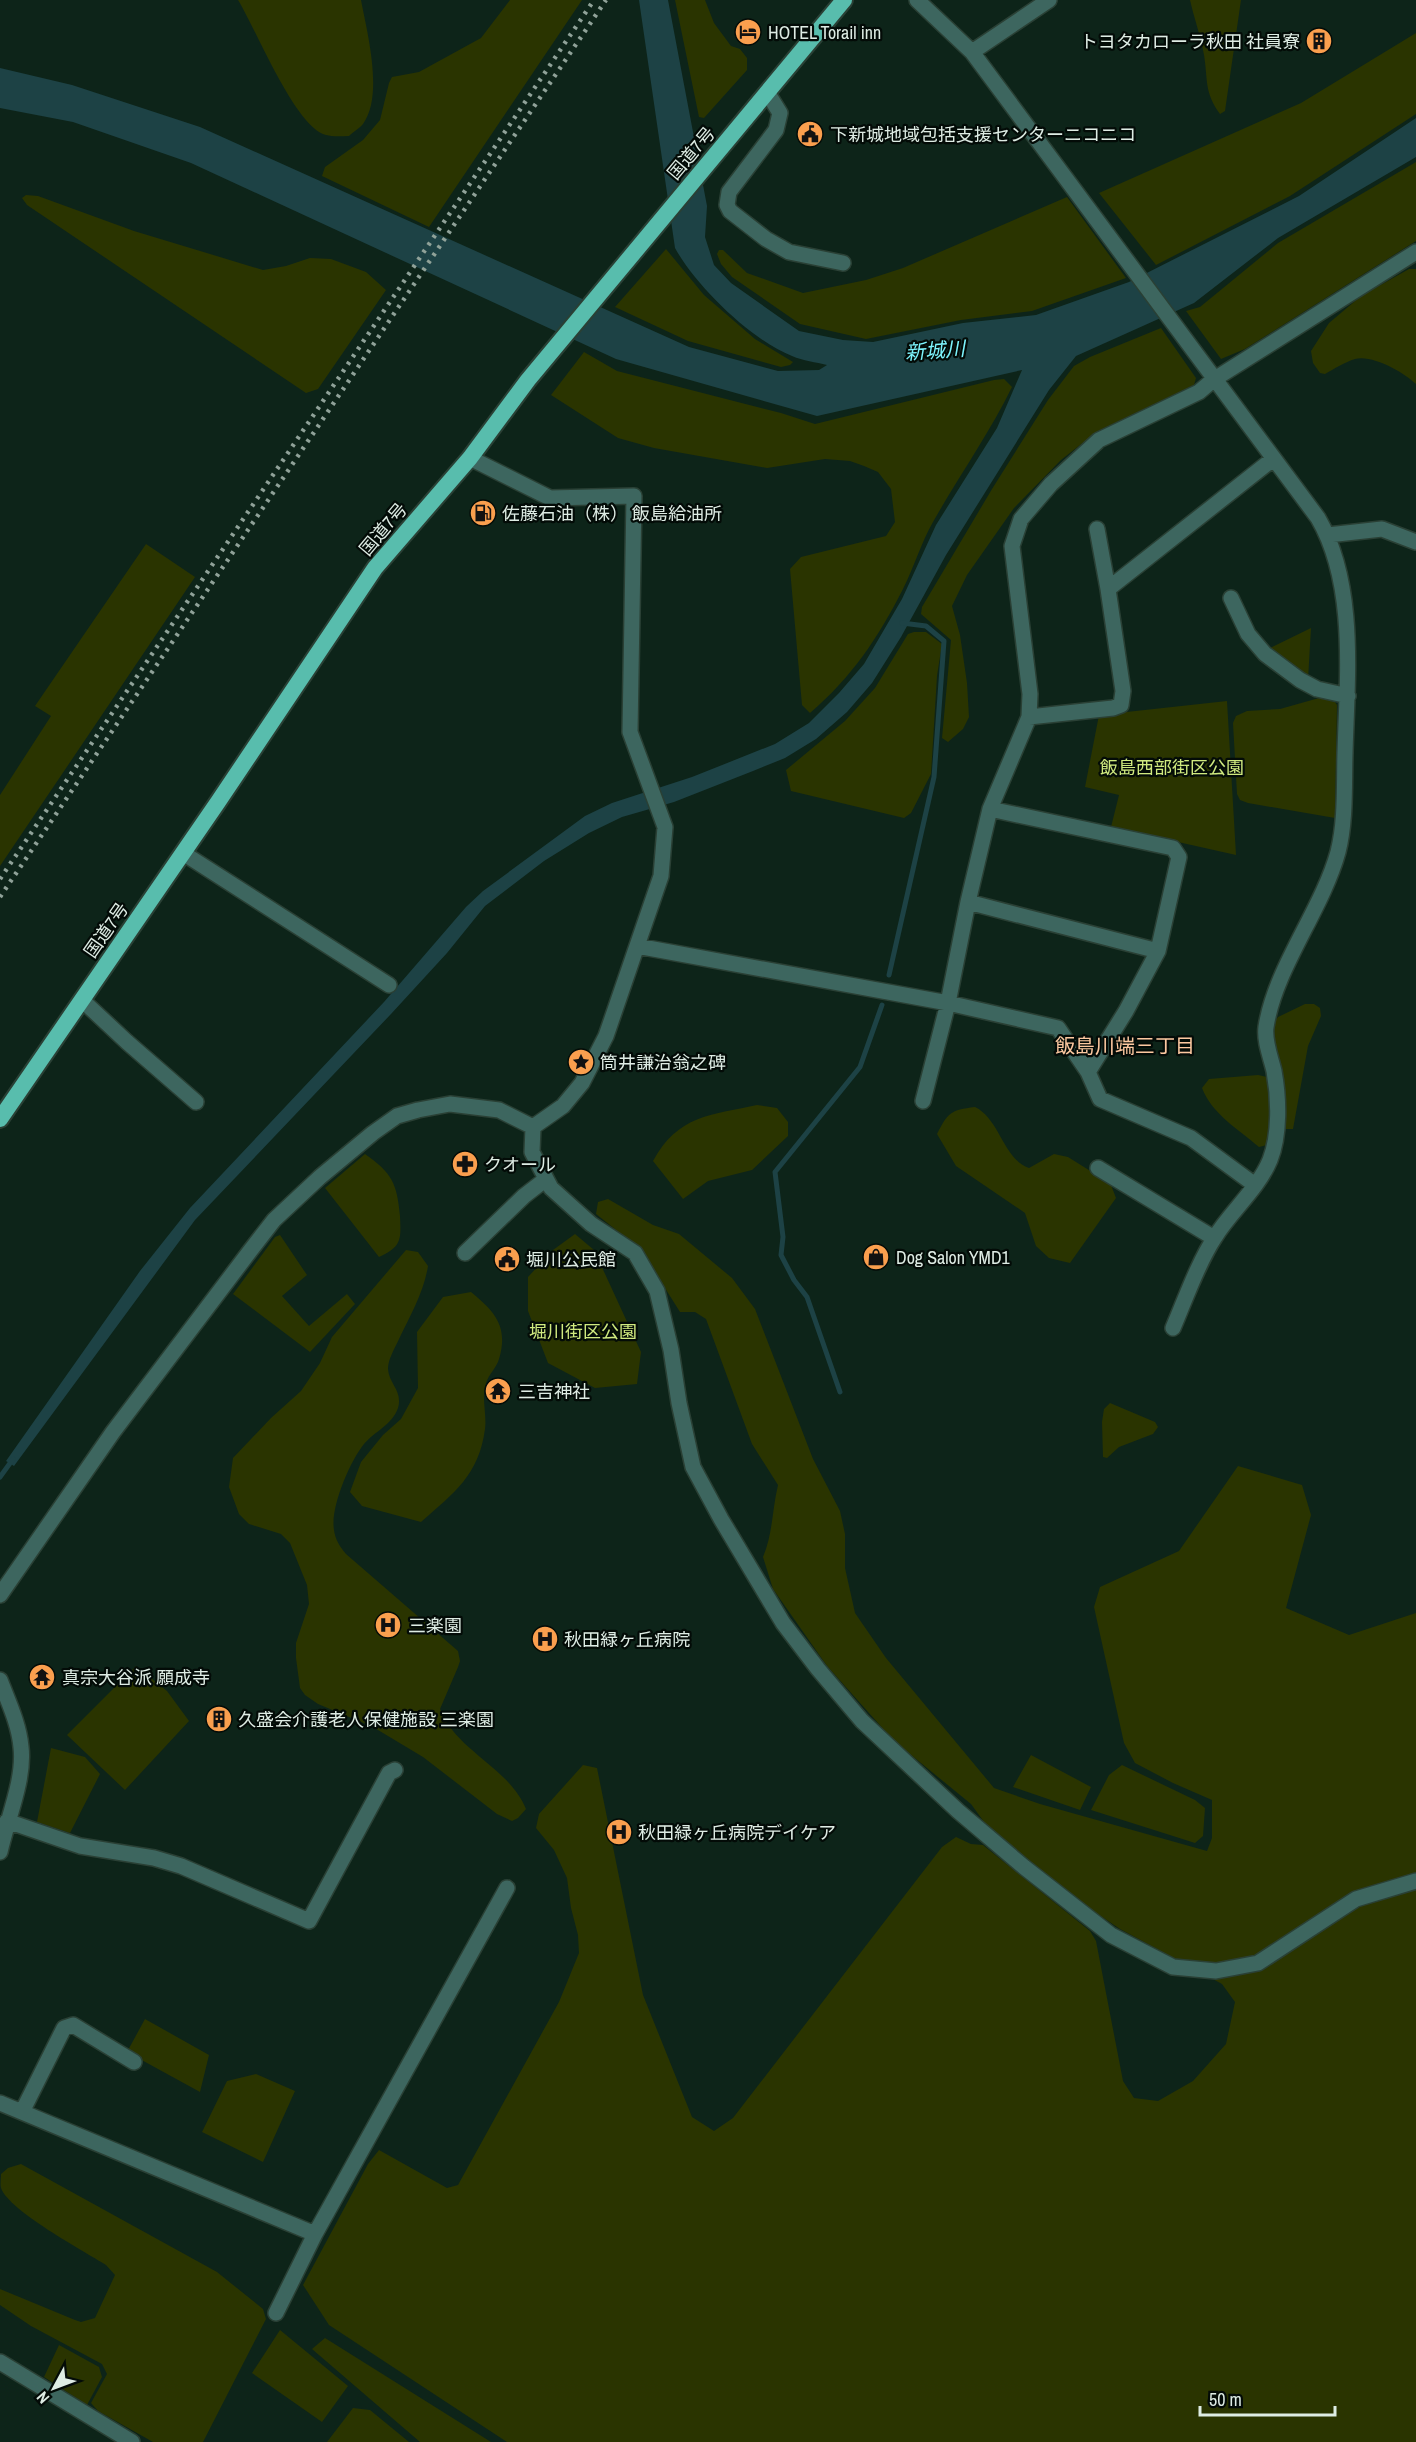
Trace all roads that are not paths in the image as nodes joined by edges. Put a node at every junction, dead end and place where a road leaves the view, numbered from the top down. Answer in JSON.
{"nodes":[{"id":1,"x":844,"y":0,"type":"edge"},
{"id":2,"x":917,"y":0,"type":"edge"},
{"id":3,"x":1048,"y":0,"type":"edge"},
{"id":4,"x":972,"y":52,"type":"junction"},
{"id":5,"x":767,"y":92,"type":"junction"},
{"id":6,"x":1416,"y":252,"type":"edge"},
{"id":7,"x":843,"y":263,"type":"dead end"},
{"id":8,"x":1213,"y":380,"type":"junction"},
{"id":9,"x":470,"y":458,"type":"junction"},
{"id":10,"x":1273,"y":459,"type":"junction"},
{"id":11,"x":1097,"y":529,"type":"dead end"},
{"id":12,"x":1328,"y":535,"type":"junction"},
{"id":13,"x":1416,"y":542,"type":"edge"},
{"id":14,"x":1108,"y":589,"type":"junction"},
{"id":15,"x":1231,"y":598,"type":"dead end"},
{"id":16,"x":1348,"y":696,"type":"junction"},
{"id":17,"x":1029,"y":717,"type":"junction"},
{"id":18,"x":990,"y":809,"type":"junction"},
{"id":19,"x":183,"y":853,"type":"junction"},
{"id":20,"x":968,"y":902,"type":"junction"},
{"id":21,"x":637,"y":946,"type":"junction"},
{"id":22,"x":1158,"y":951,"type":"junction"},
{"id":23,"x":389,"y":985,"type":"dead end"},
{"id":24,"x":82,"y":1000,"type":"junction"},
{"id":25,"x":948,"y":1003,"type":"junction"},
{"id":26,"x":1088,"y":1072,"type":"junction"},
{"id":27,"x":923,"y":1101,"type":"dead end"},
{"id":28,"x":196,"y":1102,"type":"dead end"},
{"id":29,"x":0,"y":1119,"type":"edge"},
{"id":30,"x":532,"y":1127,"type":"junction"},
{"id":31,"x":1098,"y":1168,"type":"dead end"},
{"id":32,"x":546,"y":1179,"type":"junction"},
{"id":33,"x":1255,"y":1185,"type":"junction"},
{"id":34,"x":1214,"y":1238,"type":"junction"},
{"id":35,"x":465,"y":1253,"type":"dead end"},
{"id":36,"x":1173,"y":1328,"type":"dead end"},
{"id":37,"x":0,"y":1595,"type":"edge"},
{"id":38,"x":0,"y":1680,"type":"edge"},
{"id":39,"x":395,"y":1770,"type":"dead end"},
{"id":40,"x":7,"y":1821,"type":"junction"},
{"id":41,"x":0,"y":1852,"type":"edge"},
{"id":42,"x":1416,"y":1881,"type":"edge"},
{"id":43,"x":507,"y":1888,"type":"dead end"},
{"id":44,"x":134,"y":2062,"type":"dead end"},
{"id":45,"x":0,"y":2103,"type":"edge"},
{"id":46,"x":22,"y":2112,"type":"junction"},
{"id":47,"x":315,"y":2234,"type":"junction"},
{"id":48,"x":276,"y":2313,"type":"dead end"},
{"id":49,"x":0,"y":2362,"type":"edge"},
{"id":50,"x":132,"y":2442,"type":"edge"}],
"edges":[{"from":1,"to":5,"type":"highway","name":"国道7号"},
{"from":2,"to":4,"type":"street"},
{"from":3,"to":4,"type":"street"},
{"from":4,"to":8,"type":"street"},
{"from":5,"to":7,"type":"street"},
{"from":5,"to":9,"type":"highway","name":"国道7号"},
{"from":6,"to":8,"type":"street"},
{"from":8,"to":10,"type":"street"},
{"from":8,"to":17,"type":"street"},
{"from":9,"to":19,"type":"highway","name":"国道7号"},
{"from":9,"to":21,"type":"street"},
{"from":10,"to":12,"type":"street"},
{"from":10,"to":14,"type":"street"},
{"from":11,"to":14,"type":"street"},
{"from":12,"to":13,"type":"street"},
{"from":12,"to":16,"type":"street"},
{"from":14,"to":17,"type":"street"},
{"from":15,"to":16,"type":"street"},
{"from":16,"to":33,"type":"street"},
{"from":17,"to":18,"type":"street"},
{"from":18,"to":20,"type":"street"},
{"from":18,"to":22,"type":"street"},
{"from":19,"to":23,"type":"street"},
{"from":19,"to":24,"type":"highway","name":"国道7号"},
{"from":20,"to":22,"type":"street"},
{"from":20,"to":25,"type":"street"},
{"from":21,"to":25,"type":"street"},
{"from":21,"to":30,"type":"street"},
{"from":22,"to":26,"type":"street"},
{"from":24,"to":28,"type":"street"},
{"from":24,"to":29,"type":"highway","name":"国道7号"},
{"from":25,"to":26,"type":"street"},
{"from":25,"to":27,"type":"street"},
{"from":26,"to":33,"type":"street"},
{"from":30,"to":32,"type":"street"},
{"from":30,"to":37,"type":"street"},
{"from":31,"to":34,"type":"street"},
{"from":32,"to":35,"type":"street"},
{"from":32,"to":42,"type":"street"},
{"from":33,"to":34,"type":"street"},
{"from":34,"to":36,"type":"street"},
{"from":38,"to":40,"type":"street"},
{"from":39,"to":40,"type":"street"},
{"from":40,"to":41,"type":"street"},
{"from":43,"to":47,"type":"street"},
{"from":44,"to":46,"type":"street"},
{"from":45,"to":46,"type":"street"},
{"from":46,"to":47,"type":"street"},
{"from":47,"to":48,"type":"street"},
{"from":49,"to":50,"type":"street"}]}
